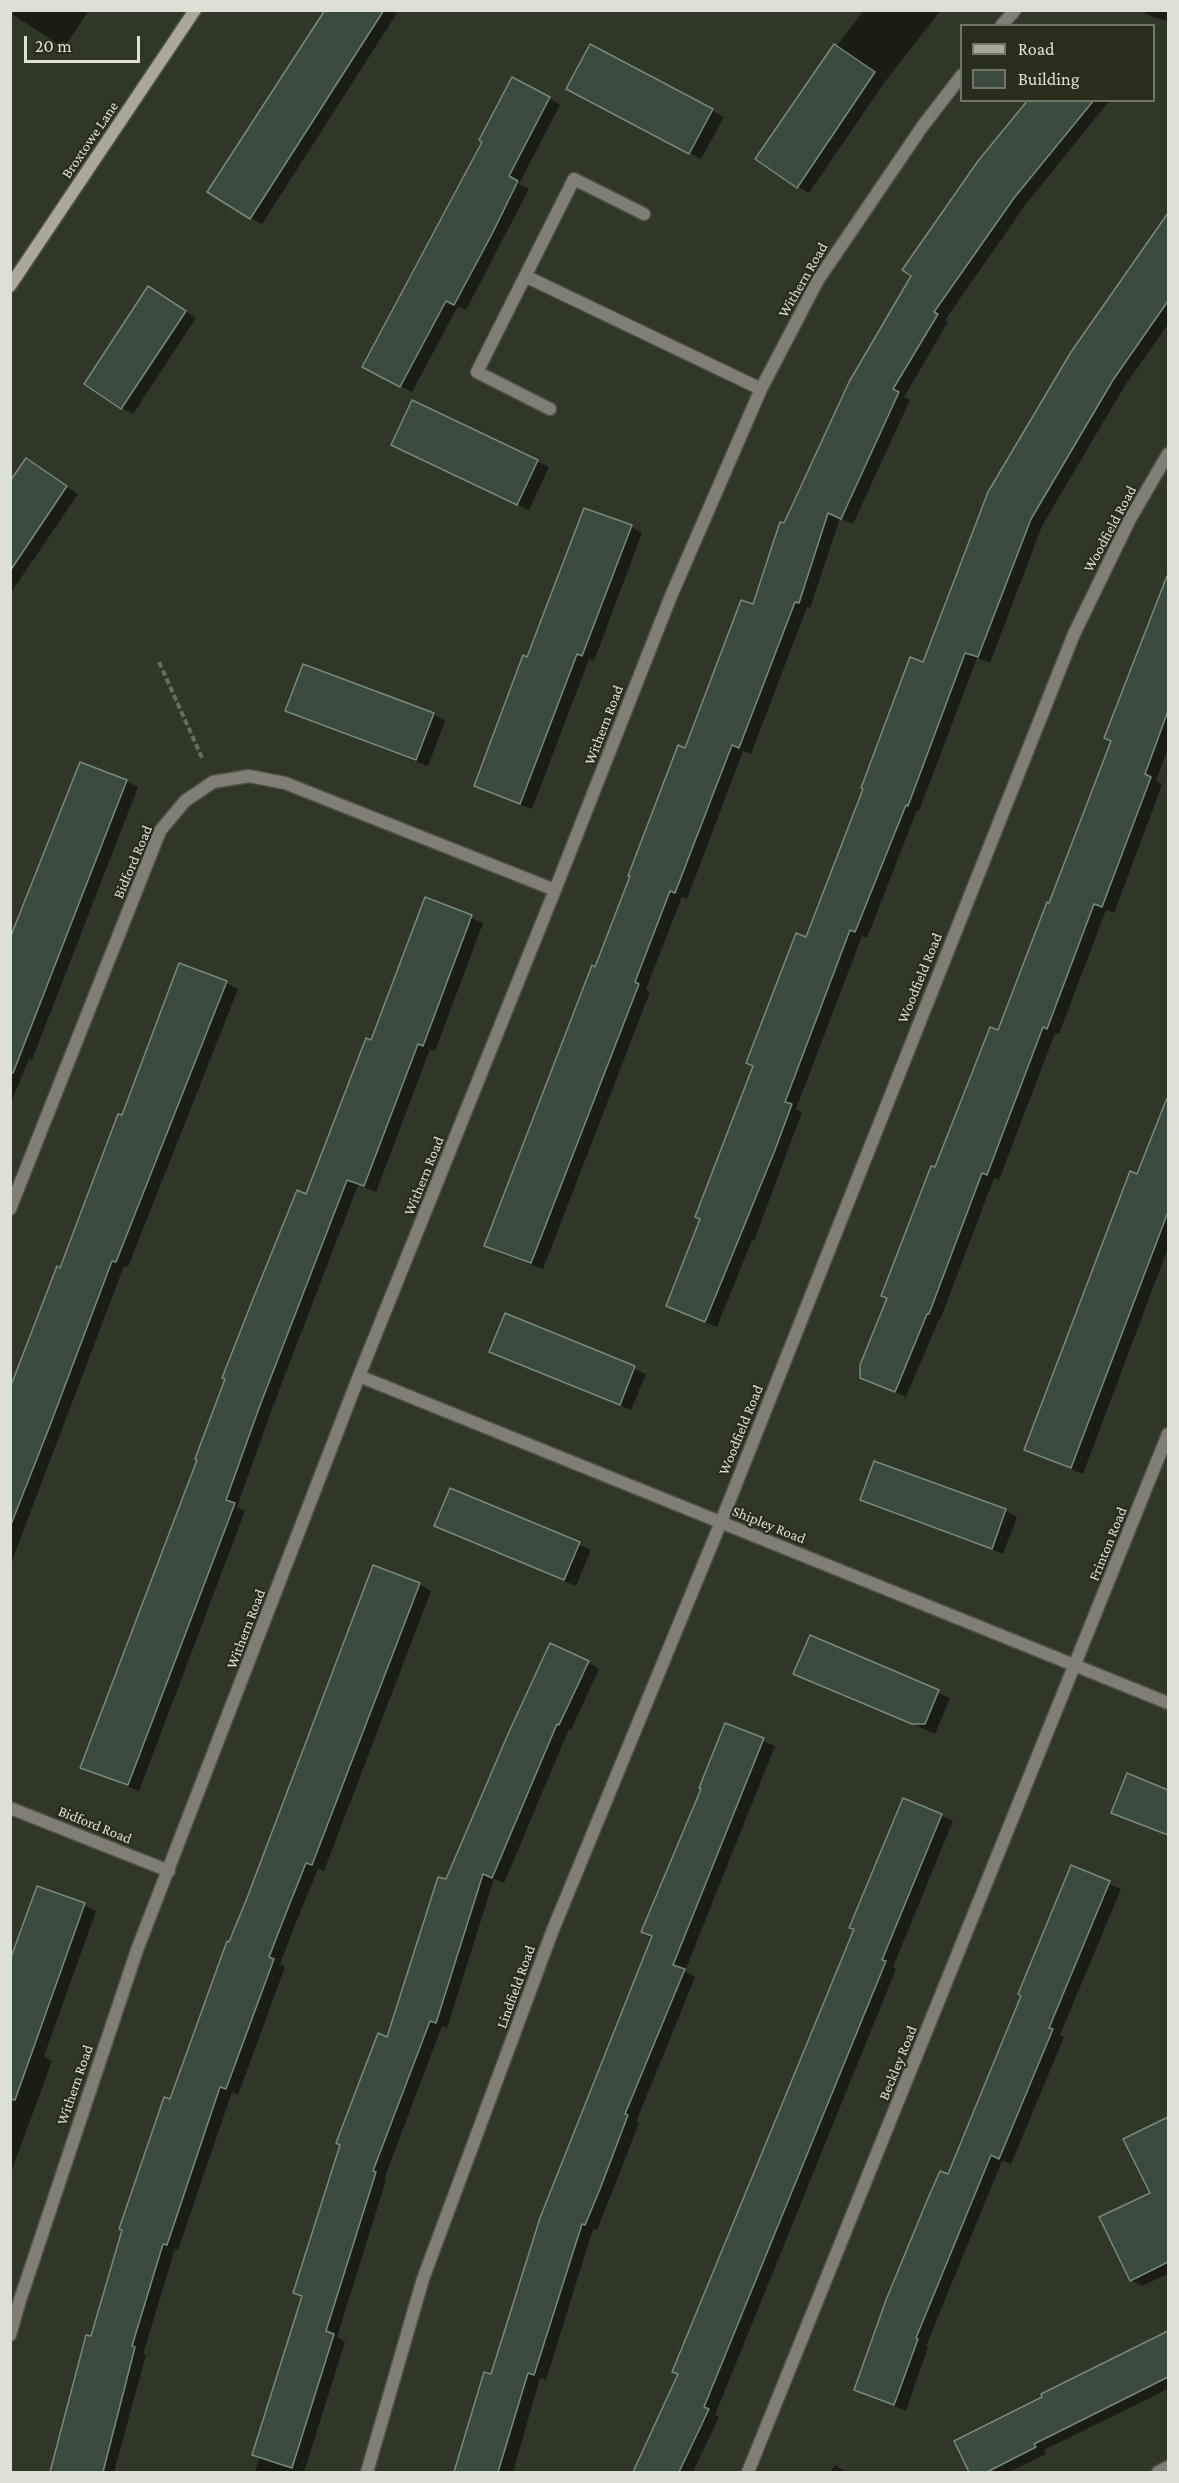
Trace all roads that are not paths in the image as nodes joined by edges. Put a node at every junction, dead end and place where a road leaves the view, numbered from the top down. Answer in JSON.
{"nodes":[{"id":1,"x":195,"y":10,"type":"edge"},
{"id":2,"x":1015,"y":10,"type":"edge"},
{"id":3,"x":1003,"y":24,"type":"edge"},
{"id":4,"x":960,"y":78,"type":"edge"},
{"id":5,"x":644,"y":214,"type":"dead end"},
{"id":6,"x":525,"y":276,"type":"junction"},
{"id":7,"x":10,"y":286,"type":"edge"},
{"id":8,"x":761,"y":388,"type":"junction"},
{"id":9,"x":550,"y":409,"type":"dead end"},
{"id":10,"x":1168,"y":454,"type":"edge"},
{"id":11,"x":555,"y":890,"type":"junction"},
{"id":12,"x":10,"y":1209,"type":"edge"},
{"id":13,"x":359,"y":1376,"type":"junction"},
{"id":14,"x":1168,"y":1434,"type":"edge"},
{"id":15,"x":720,"y":1522,"type":"junction"},
{"id":16,"x":1076,"y":1665,"type":"junction"},
{"id":17,"x":1168,"y":1702,"type":"edge"},
{"id":18,"x":10,"y":1808,"type":"edge"},
{"id":19,"x":169,"y":1871,"type":"junction"},
{"id":20,"x":10,"y":2335,"type":"edge"},
{"id":21,"x":1168,"y":2467,"type":"edge"},
{"id":22,"x":367,"y":2472,"type":"edge"},
{"id":23,"x":748,"y":2472,"type":"edge"},
{"id":24,"x":1158,"y":2472,"type":"edge"}],
"edges":[{"from":1,"to":7,"type":"main road","name":"Broxtowe Lane"},
{"from":2,"to":3,"type":"street"},
{"from":4,"to":8,"type":"street","name":"Withern Road"},
{"from":5,"to":6,"type":"street"},
{"from":6,"to":8,"type":"street"},
{"from":6,"to":9,"type":"street"},
{"from":8,"to":11,"type":"street","name":"Withern Road"},
{"from":10,"to":15,"type":"street","name":"Woodfield Road"},
{"from":11,"to":12,"type":"street","name":"Bidford Road"},
{"from":11,"to":13,"type":"street","name":"Withern Road"},
{"from":13,"to":15,"type":"street","name":"Shipley Road"},
{"from":13,"to":19,"type":"street","name":"Withern Road"},
{"from":14,"to":16,"type":"street","name":"Frinton Road"},
{"from":15,"to":16,"type":"street","name":"Shipley Road"},
{"from":15,"to":22,"type":"street","name":"Lindfield Road"},
{"from":16,"to":17,"type":"street","name":"Shipley Road"},
{"from":16,"to":23,"type":"street","name":"Beckley Road"},
{"from":18,"to":19,"type":"street","name":"Bidford Road"},
{"from":19,"to":20,"type":"street","name":"Withern Road"},
{"from":21,"to":24,"type":"street"}]}
